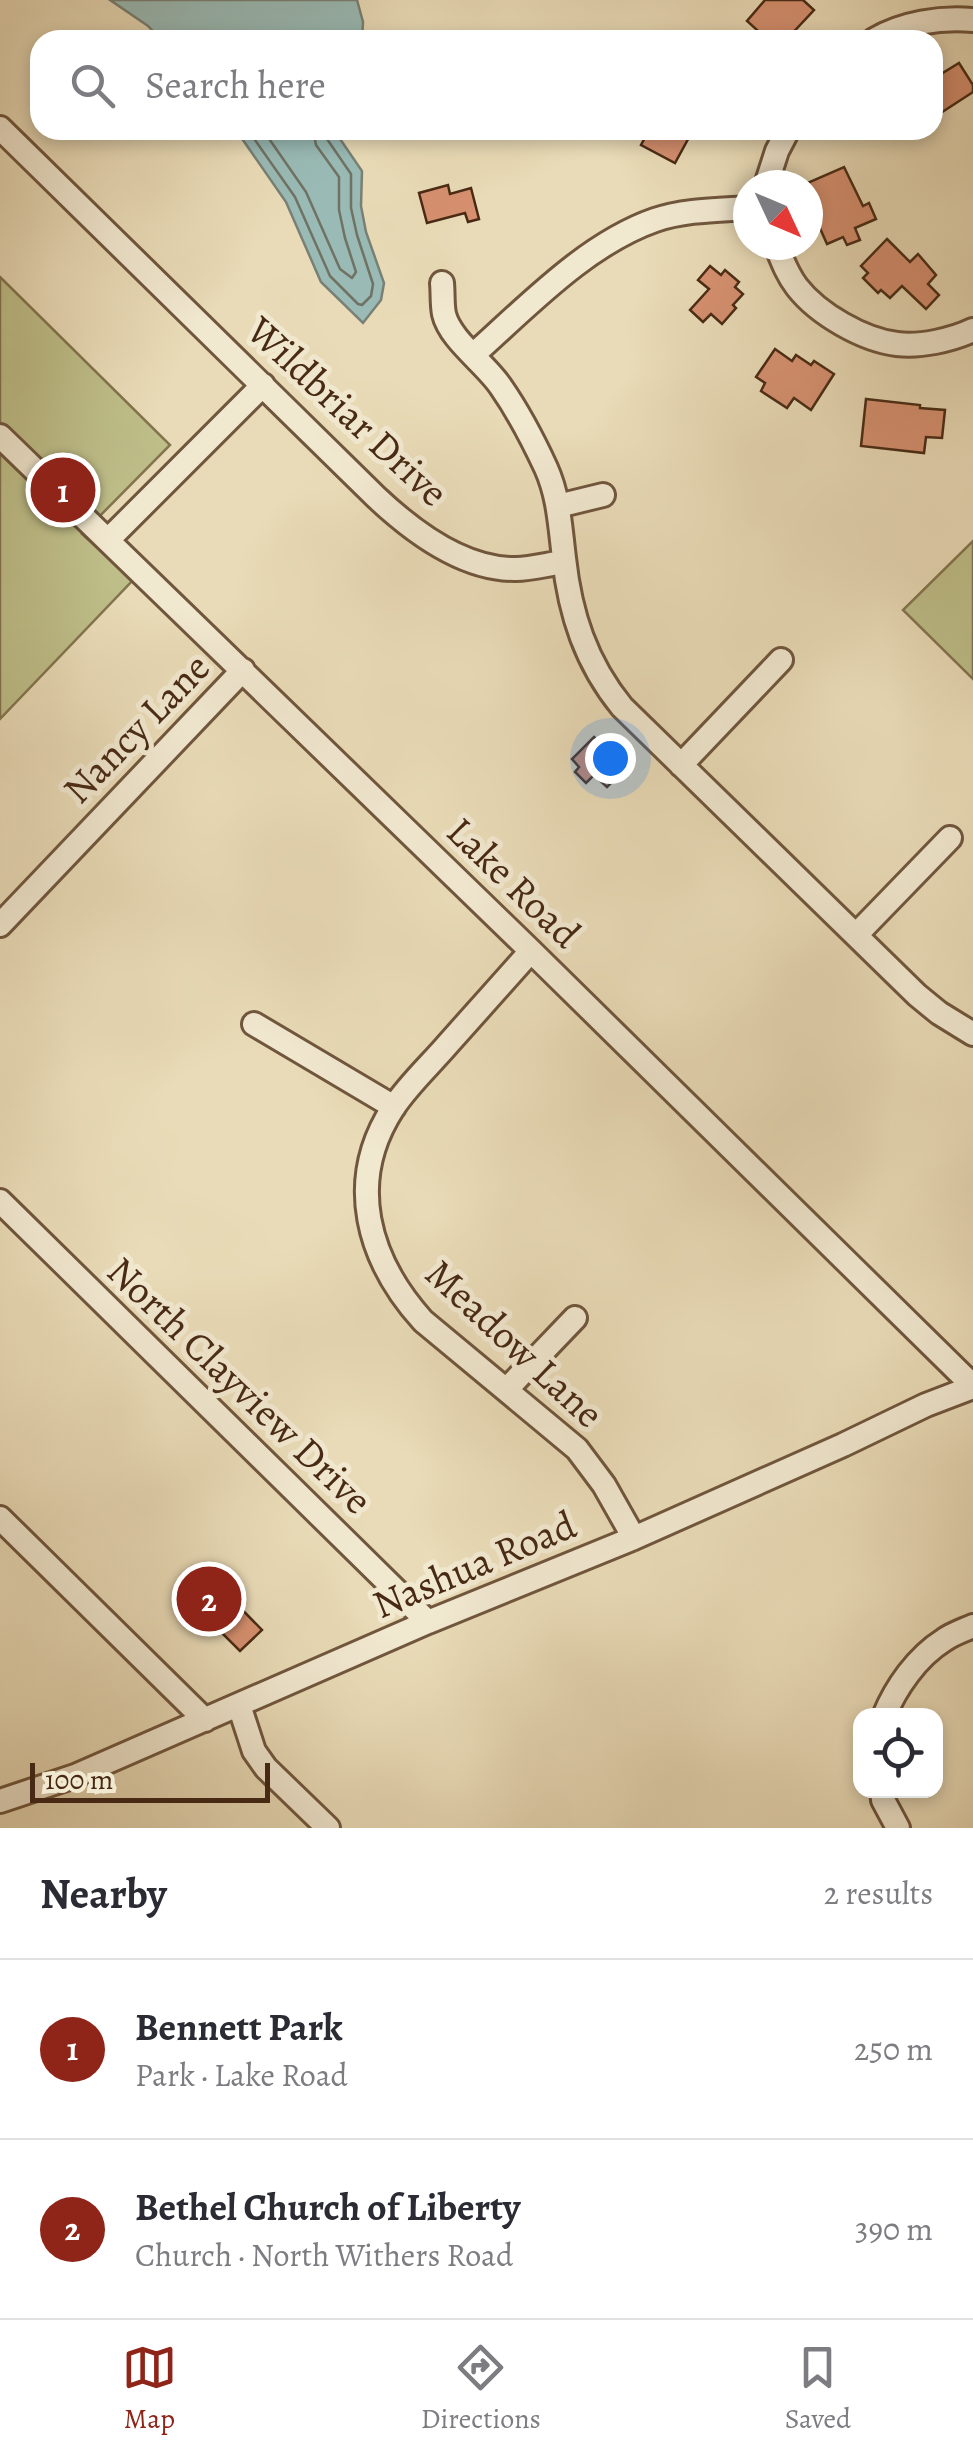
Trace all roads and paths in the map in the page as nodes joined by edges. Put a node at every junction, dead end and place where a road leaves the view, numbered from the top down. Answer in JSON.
{"nodes":[{"id":1,"x":973,"y":20,"type":"edge"},
{"id":2,"x":896,"y":30,"type":"edge"},
{"id":3,"x":0,"y":128,"type":"edge"},
{"id":4,"x":783,"y":140,"type":"edge"},
{"id":5,"x":771,"y":170,"type":"edge"},
{"id":6,"x":733,"y":209,"type":"edge"},
{"id":7,"x":782,"y":260,"type":"edge"},
{"id":8,"x":442,"y":283,"type":"dead end"},
{"id":9,"x":973,"y":330,"type":"edge"},
{"id":10,"x":473,"y":355,"type":"junction"},
{"id":11,"x":263,"y":384,"type":"junction"},
{"id":12,"x":0,"y":436,"type":"edge"},
{"id":13,"x":602,"y":495,"type":"dead end"},
{"id":14,"x":558,"y":506,"type":"junction"},
{"id":15,"x":108,"y":540,"type":"junction"},
{"id":16,"x":564,"y":562,"type":"junction"},
{"id":17,"x":781,"y":660,"type":"dead end"},
{"id":18,"x":243,"y":670,"type":"junction"},
{"id":19,"x":681,"y":764,"type":"junction"},
{"id":20,"x":950,"y":838,"type":"dead end"},
{"id":21,"x":0,"y":926,"type":"edge"},
{"id":22,"x":856,"y":935,"type":"junction"},
{"id":23,"x":531,"y":951,"type":"junction"},
{"id":24,"x":254,"y":1024,"type":"dead end"},
{"id":25,"x":973,"y":1034,"type":"edge"},
{"id":26,"x":394,"y":1106,"type":"junction"},
{"id":27,"x":0,"y":1201,"type":"edge"},
{"id":28,"x":575,"y":1318,"type":"dead end"},
{"id":29,"x":973,"y":1386,"type":"edge"},
{"id":30,"x":507,"y":1389,"type":"junction"},
{"id":31,"x":0,"y":1518,"type":"edge"},
{"id":32,"x":634,"y":1538,"type":"junction"},
{"id":33,"x":428,"y":1622,"type":"junction"},
{"id":34,"x":973,"y":1626,"type":"edge"},
{"id":35,"x":239,"y":1705,"type":"junction"},
{"id":36,"x":888,"y":1708,"type":"edge"},
{"id":37,"x":205,"y":1720,"type":"junction"},
{"id":38,"x":883,"y":1798,"type":"edge"},
{"id":39,"x":0,"y":1801,"type":"edge"},
{"id":40,"x":328,"y":1828,"type":"edge"},
{"id":41,"x":898,"y":1828,"type":"edge"}],
"edges":[{"from":1,"to":2,"type":"street"},
{"from":3,"to":11,"type":"street","name":"Wildbriar Drive"},
{"from":4,"to":5,"type":"street"},
{"from":6,"to":10,"type":"street"},
{"from":7,"to":9,"type":"street"},
{"from":8,"to":10,"type":"street"},
{"from":10,"to":14,"type":"street"},
{"from":11,"to":15,"type":"street"},
{"from":11,"to":16,"type":"street","name":"Wildbriar Drive"},
{"from":12,"to":15,"type":"street","name":"Lake Road"},
{"from":13,"to":14,"type":"street"},
{"from":14,"to":16,"type":"street"},
{"from":15,"to":18,"type":"street","name":"Lake Road"},
{"from":16,"to":19,"type":"street"},
{"from":17,"to":19,"type":"street"},
{"from":18,"to":21,"type":"street","name":"Nancy Lane"},
{"from":18,"to":23,"type":"street","name":"Lake Road"},
{"from":19,"to":22,"type":"street"},
{"from":20,"to":22,"type":"street"},
{"from":22,"to":25,"type":"street"},
{"from":23,"to":26,"type":"street","name":"Meadow Lane"},
{"from":23,"to":29,"type":"street","name":"Lake Road"},
{"from":24,"to":26,"type":"street"},
{"from":26,"to":30,"type":"street","name":"Meadow Lane"},
{"from":27,"to":33,"type":"street","name":"North Clayview Drive"},
{"from":28,"to":30,"type":"street"},
{"from":29,"to":32,"type":"street","name":"Nashua Road"},
{"from":30,"to":32,"type":"street","name":"Meadow Lane"},
{"from":31,"to":37,"type":"street"},
{"from":32,"to":33,"type":"street","name":"Nashua Road"},
{"from":33,"to":35,"type":"street","name":"Nashua Road"},
{"from":34,"to":36,"type":"street"},
{"from":35,"to":37,"type":"street","name":"Nashua Road"},
{"from":35,"to":40,"type":"street"},
{"from":37,"to":39,"type":"street","name":"Nashua Road"},
{"from":38,"to":41,"type":"street"}]}
